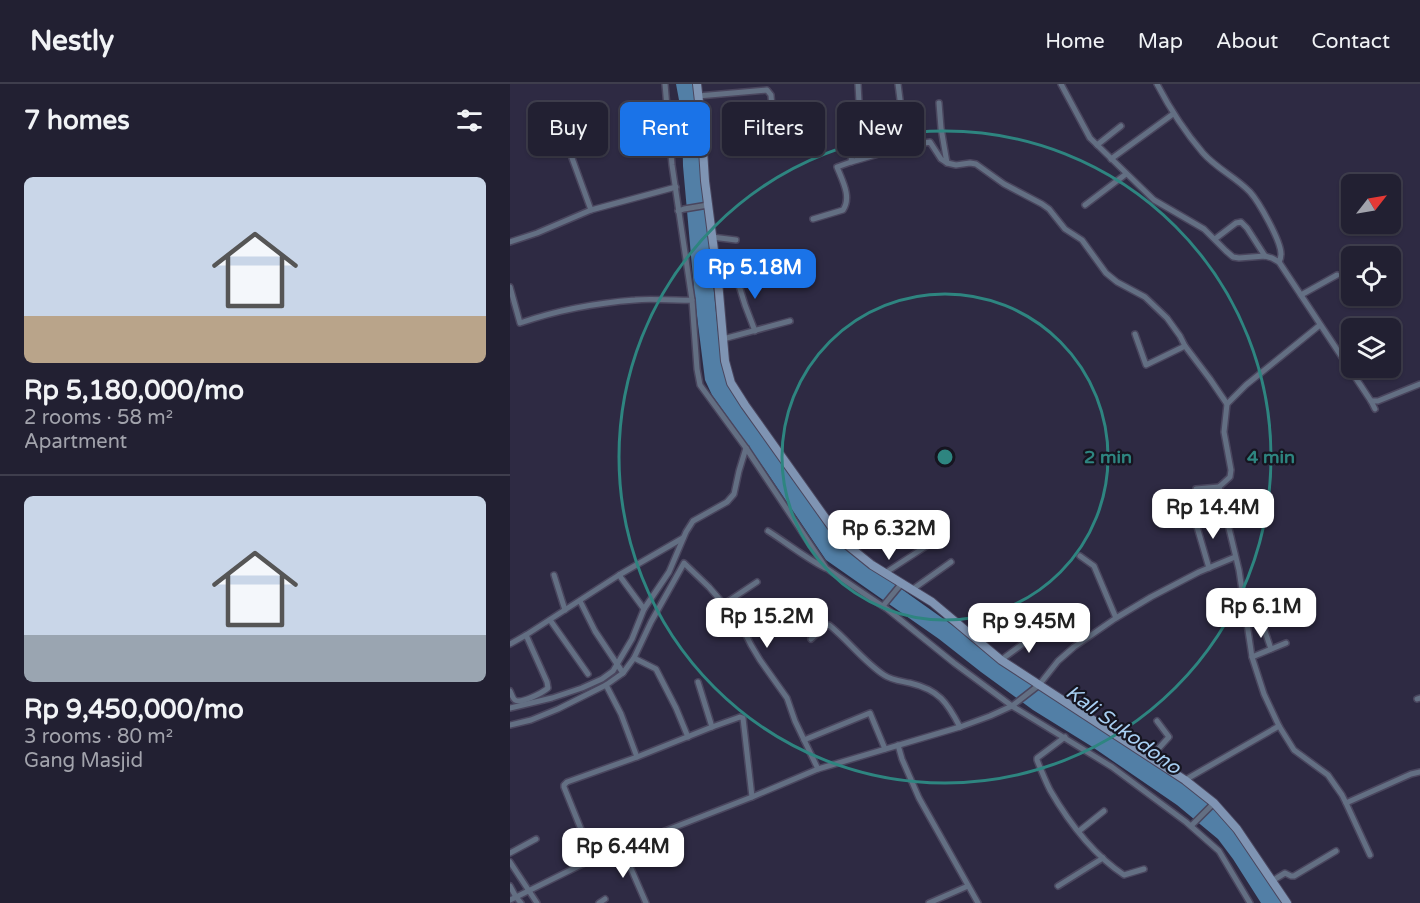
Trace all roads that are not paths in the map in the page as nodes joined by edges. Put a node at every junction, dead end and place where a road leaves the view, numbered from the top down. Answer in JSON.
{"nodes":[{"id":1,"x":665,"y":84,"type":"edge"},
{"id":2,"x":697,"y":84,"type":"edge"},
{"id":3,"x":868,"y":84,"type":"edge"},
{"id":4,"x":898,"y":84,"type":"edge"},
{"id":5,"x":1061,"y":84,"type":"edge"},
{"id":6,"x":1157,"y":84,"type":"edge"},
{"id":7,"x":858,"y":85,"type":"edge"},
{"id":8,"x":698,"y":96,"type":"junction"},
{"id":9,"x":772,"y":102,"type":"edge"},
{"id":10,"x":900,"y":102,"type":"edge"},
{"id":11,"x":939,"y":103,"type":"dead end"},
{"id":12,"x":1173,"y":114,"type":"junction"},
{"id":13,"x":1121,"y":126,"type":"dead end"},
{"id":14,"x":924,"y":143,"type":"edge"},
{"id":15,"x":1097,"y":145,"type":"junction"},
{"id":16,"x":571,"y":156,"type":"edge"},
{"id":17,"x":872,"y":156,"type":"edge"},
{"id":18,"x":1111,"y":159,"type":"junction"},
{"id":19,"x":851,"y":162,"type":"junction"},
{"id":20,"x":947,"y":163,"type":"junction"},
{"id":21,"x":1126,"y":174,"type":"junction"},
{"id":22,"x":676,"y":187,"type":"junction"},
{"id":23,"x":707,"y":205,"type":"junction"},
{"id":24,"x":1085,"y":205,"type":"dead end"},
{"id":25,"x":591,"y":210,"type":"junction"},
{"id":26,"x":681,"y":210,"type":"junction"},
{"id":27,"x":813,"y":219,"type":"dead end"},
{"id":28,"x":712,"y":237,"type":"junction"},
{"id":29,"x":1215,"y":239,"type":"junction"},
{"id":30,"x":736,"y":240,"type":"dead end"},
{"id":31,"x":510,"y":242,"type":"edge"},
{"id":32,"x":1265,"y":256,"type":"junction"},
{"id":33,"x":1279,"y":262,"type":"junction"},
{"id":34,"x":1337,"y":275,"type":"dead end"},
{"id":35,"x":718,"y":281,"type":"junction"},
{"id":36,"x":510,"y":287,"type":"edge"},
{"id":37,"x":1301,"y":295,"type":"junction"},
{"id":38,"x":692,"y":300,"type":"junction"},
{"id":39,"x":790,"y":321,"type":"dead end"},
{"id":40,"x":1320,"y":325,"type":"junction"},
{"id":41,"x":755,"y":331,"type":"junction"},
{"id":42,"x":1135,"y":334,"type":"dead end"},
{"id":43,"x":723,"y":339,"type":"junction"},
{"id":44,"x":1185,"y":346,"type":"junction"},
{"id":45,"x":1420,"y":384,"type":"edge"},
{"id":46,"x":1227,"y":404,"type":"junction"},
{"id":47,"x":749,"y":453,"type":"junction"},
{"id":48,"x":1219,"y":487,"type":"junction"},
{"id":49,"x":1196,"y":489,"type":"dead end"},
{"id":50,"x":1195,"y":520,"type":"dead end"},
{"id":51,"x":768,"y":531,"type":"dead end"},
{"id":52,"x":683,"y":538,"type":"junction"},
{"id":53,"x":928,"y":545,"type":"dead end"},
{"id":54,"x":1080,"y":556,"type":"dead end"},
{"id":55,"x":1235,"y":557,"type":"junction"},
{"id":56,"x":951,"y":562,"type":"dead end"},
{"id":57,"x":826,"y":568,"type":"junction"},
{"id":58,"x":1209,"y":568,"type":"junction"},
{"id":59,"x":885,"y":573,"type":"junction"},
{"id":60,"x":554,"y":575,"type":"dead end"},
{"id":61,"x":619,"y":575,"type":"junction"},
{"id":62,"x":757,"y":582,"type":"dead end"},
{"id":63,"x":901,"y":584,"type":"junction"},
{"id":64,"x":913,"y":589,"type":"junction"},
{"id":65,"x":580,"y":601,"type":"junction"},
{"id":66,"x":724,"y":604,"type":"junction"},
{"id":67,"x":884,"y":605,"type":"junction"},
{"id":68,"x":1256,"y":605,"type":"dead end"},
{"id":69,"x":644,"y":609,"type":"junction"},
{"id":70,"x":565,"y":610,"type":"junction"},
{"id":71,"x":1116,"y":618,"type":"junction"},
{"id":72,"x":550,"y":620,"type":"junction"},
{"id":73,"x":1042,"y":629,"type":"dead end"},
{"id":74,"x":526,"y":635,"type":"junction"},
{"id":75,"x":811,"y":639,"type":"dead end"},
{"id":76,"x":510,"y":644,"type":"edge"},
{"id":77,"x":1286,"y":644,"type":"dead end"},
{"id":78,"x":1271,"y":649,"type":"junction"},
{"id":79,"x":1252,"y":657,"type":"junction"},
{"id":80,"x":634,"y":658,"type":"junction"},
{"id":81,"x":1001,"y":660,"type":"junction"},
{"id":82,"x":620,"y":668,"type":"junction"},
{"id":83,"x":588,"y":674,"type":"dead end"},
{"id":84,"x":698,"y":682,"type":"dead end"},
{"id":85,"x":606,"y":685,"type":"junction"},
{"id":86,"x":1038,"y":685,"type":"junction"},
{"id":87,"x":510,"y":691,"type":"edge"},
{"id":88,"x":1013,"y":704,"type":"junction"},
{"id":89,"x":510,"y":708,"type":"edge"},
{"id":90,"x":1157,"y":721,"type":"dead end"},
{"id":91,"x":510,"y":725,"type":"edge"},
{"id":92,"x":1279,"y":726,"type":"junction"},
{"id":93,"x":712,"y":727,"type":"junction"},
{"id":94,"x":960,"y":727,"type":"junction"},
{"id":95,"x":688,"y":737,"type":"junction"},
{"id":96,"x":1065,"y":737,"type":"junction"},
{"id":97,"x":804,"y":740,"type":"junction"},
{"id":98,"x":898,"y":745,"type":"junction"},
{"id":99,"x":885,"y":749,"type":"junction"},
{"id":100,"x":637,"y":757,"type":"junction"},
{"id":101,"x":1150,"y":758,"type":"junction"},
{"id":102,"x":818,"y":769,"type":"junction"},
{"id":103,"x":1420,"y":772,"type":"edge"},
{"id":104,"x":1185,"y":780,"type":"junction"},
{"id":105,"x":752,"y":797,"type":"junction"},
{"id":106,"x":1346,"y":803,"type":"junction"},
{"id":107,"x":1213,"y":804,"type":"junction"},
{"id":108,"x":1104,"y":811,"type":"dead end"},
{"id":109,"x":1193,"y":824,"type":"junction"},
{"id":110,"x":1079,"y":831,"type":"junction"},
{"id":111,"x":536,"y":839,"type":"dead end"},
{"id":112,"x":622,"y":848,"type":"junction"},
{"id":113,"x":1336,"y":851,"type":"dead end"},
{"id":114,"x":510,"y":853,"type":"edge"},
{"id":115,"x":1370,"y":855,"type":"dead end"},
{"id":116,"x":1103,"y":858,"type":"junction"},
{"id":117,"x":593,"y":860,"type":"junction"},
{"id":118,"x":510,"y":862,"type":"edge"},
{"id":119,"x":1144,"y":869,"type":"dead end"},
{"id":120,"x":513,"y":874,"type":"edge"},
{"id":121,"x":1272,"y":881,"type":"junction"},
{"id":122,"x":510,"y":886,"type":"edge"},
{"id":123,"x":968,"y":886,"type":"junction"},
{"id":124,"x":1058,"y":886,"type":"dead end"},
{"id":125,"x":519,"y":895,"type":"edge"},
{"id":126,"x":605,"y":899,"type":"dead end"},
{"id":127,"x":521,"y":903,"type":"edge"},
{"id":128,"x":537,"y":903,"type":"edge"},
{"id":129,"x":598,"y":903,"type":"edge"},
{"id":130,"x":646,"y":903,"type":"edge"},
{"id":131,"x":929,"y":903,"type":"edge"},
{"id":132,"x":978,"y":903,"type":"edge"},
{"id":133,"x":1250,"y":903,"type":"edge"},
{"id":134,"x":1287,"y":903,"type":"edge"}],
"edges":[{"from":1,"to":22,"type":"street"},
{"from":2,"to":8,"type":"main road"},
{"from":3,"to":7,"type":"street"},
{"from":4,"to":10,"type":"street"},
{"from":5,"to":15,"type":"street"},
{"from":6,"to":12,"type":"street"},
{"from":7,"to":19,"type":"street"},
{"from":8,"to":9,"type":"street"},
{"from":8,"to":23,"type":"main road"},
{"from":11,"to":20,"type":"street"},
{"from":12,"to":18,"type":"street"},
{"from":12,"to":33,"type":"street"},
{"from":13,"to":15,"type":"street"},
{"from":14,"to":20,"type":"street"},
{"from":15,"to":18,"type":"street"},
{"from":16,"to":25,"type":"street"},
{"from":17,"to":19,"type":"street"},
{"from":18,"to":21,"type":"street"},
{"from":19,"to":27,"type":"street"},
{"from":20,"to":44,"type":"street"},
{"from":21,"to":24,"type":"street"},
{"from":21,"to":29,"type":"street"},
{"from":22,"to":25,"type":"street"},
{"from":22,"to":26,"type":"street"},
{"from":23,"to":26,"type":"street"},
{"from":23,"to":28,"type":"main road"},
{"from":25,"to":31,"type":"street"},
{"from":26,"to":38,"type":"street"},
{"from":28,"to":30,"type":"street"},
{"from":28,"to":35,"type":"main road"},
{"from":29,"to":32,"type":"street"},
{"from":29,"to":32,"type":"street"},
{"from":32,"to":33,"type":"street"},
{"from":33,"to":37,"type":"street"},
{"from":34,"to":37,"type":"street"},
{"from":35,"to":41,"type":"street"},
{"from":35,"to":43,"type":"main road"},
{"from":36,"to":38,"type":"street"},
{"from":37,"to":40,"type":"street"},
{"from":38,"to":47,"type":"street"},
{"from":39,"to":41,"type":"street"},
{"from":40,"to":45,"type":"street"},
{"from":40,"to":46,"type":"street"},
{"from":41,"to":43,"type":"street"},
{"from":42,"to":44,"type":"street"},
{"from":43,"to":59,"type":"main road"},
{"from":44,"to":46,"type":"street"},
{"from":46,"to":48,"type":"street"},
{"from":47,"to":52,"type":"street"},
{"from":47,"to":57,"type":"street"},
{"from":48,"to":49,"type":"street"},
{"from":48,"to":55,"type":"street"},
{"from":50,"to":58,"type":"street"},
{"from":51,"to":57,"type":"street"},
{"from":52,"to":61,"type":"street"},
{"from":52,"to":69,"type":"street"},
{"from":53,"to":59,"type":"street"},
{"from":54,"to":71,"type":"street"},
{"from":55,"to":58,"type":"street"},
{"from":55,"to":79,"type":"street"},
{"from":56,"to":64,"type":"street"},
{"from":57,"to":67,"type":"street"},
{"from":58,"to":71,"type":"street"},
{"from":59,"to":63,"type":"main road"},
{"from":60,"to":70,"type":"street"},
{"from":61,"to":65,"type":"street"},
{"from":61,"to":69,"type":"street"},
{"from":62,"to":66,"type":"street"},
{"from":63,"to":64,"type":"main road"},
{"from":63,"to":67,"type":"street"},
{"from":64,"to":81,"type":"main road"},
{"from":65,"to":70,"type":"street"},
{"from":65,"to":82,"type":"street"},
{"from":66,"to":80,"type":"street"},
{"from":66,"to":97,"type":"street"},
{"from":67,"to":88,"type":"street"},
{"from":68,"to":78,"type":"street"},
{"from":69,"to":82,"type":"street"},
{"from":70,"to":72,"type":"street"},
{"from":71,"to":86,"type":"street"},
{"from":72,"to":74,"type":"street"},
{"from":72,"to":83,"type":"street"},
{"from":73,"to":81,"type":"street"},
{"from":74,"to":76,"type":"street"},
{"from":74,"to":87,"type":"street"},
{"from":75,"to":94,"type":"street"},
{"from":77,"to":78,"type":"street"},
{"from":78,"to":79,"type":"street"},
{"from":79,"to":92,"type":"street"},
{"from":80,"to":82,"type":"street"},
{"from":80,"to":95,"type":"street"},
{"from":81,"to":86,"type":"main road"},
{"from":82,"to":85,"type":"street"},
{"from":82,"to":89,"type":"street"},
{"from":84,"to":93,"type":"street"},
{"from":85,"to":91,"type":"street"},
{"from":85,"to":100,"type":"street"},
{"from":86,"to":88,"type":"street"},
{"from":86,"to":101,"type":"main road"},
{"from":88,"to":94,"type":"street"},
{"from":88,"to":96,"type":"street"},
{"from":90,"to":101,"type":"street"},
{"from":92,"to":104,"type":"street"},
{"from":92,"to":106,"type":"street"},
{"from":93,"to":95,"type":"street"},
{"from":93,"to":105,"type":"street"},
{"from":94,"to":98,"type":"street"},
{"from":95,"to":100,"type":"street"},
{"from":96,"to":109,"type":"street"},
{"from":96,"to":110,"type":"street"},
{"from":97,"to":99,"type":"street"},
{"from":97,"to":102,"type":"street"},
{"from":98,"to":99,"type":"street"},
{"from":98,"to":123,"type":"street"},
{"from":99,"to":102,"type":"street"},
{"from":100,"to":117,"type":"street"},
{"from":101,"to":104,"type":"main road"},
{"from":102,"to":105,"type":"street"},
{"from":103,"to":106,"type":"street"},
{"from":104,"to":107,"type":"main road"},
{"from":105,"to":112,"type":"street"},
{"from":106,"to":115,"type":"street"},
{"from":107,"to":109,"type":"street"},
{"from":107,"to":121,"type":"main road"},
{"from":108,"to":110,"type":"street"},
{"from":109,"to":133,"type":"street"},
{"from":110,"to":116,"type":"street"},
{"from":111,"to":114,"type":"street"},
{"from":112,"to":117,"type":"street"},
{"from":112,"to":130,"type":"street"},
{"from":113,"to":121,"type":"street"},
{"from":116,"to":119,"type":"street"},
{"from":116,"to":124,"type":"street"},
{"from":117,"to":125,"type":"street"},
{"from":118,"to":120,"type":"street"},
{"from":120,"to":125,"type":"street"},
{"from":121,"to":134,"type":"main road"},
{"from":122,"to":125,"type":"street"},
{"from":123,"to":131,"type":"street"},
{"from":123,"to":132,"type":"street"},
{"from":125,"to":127,"type":"street"},
{"from":125,"to":128,"type":"street"},
{"from":126,"to":129,"type":"street"}]}
